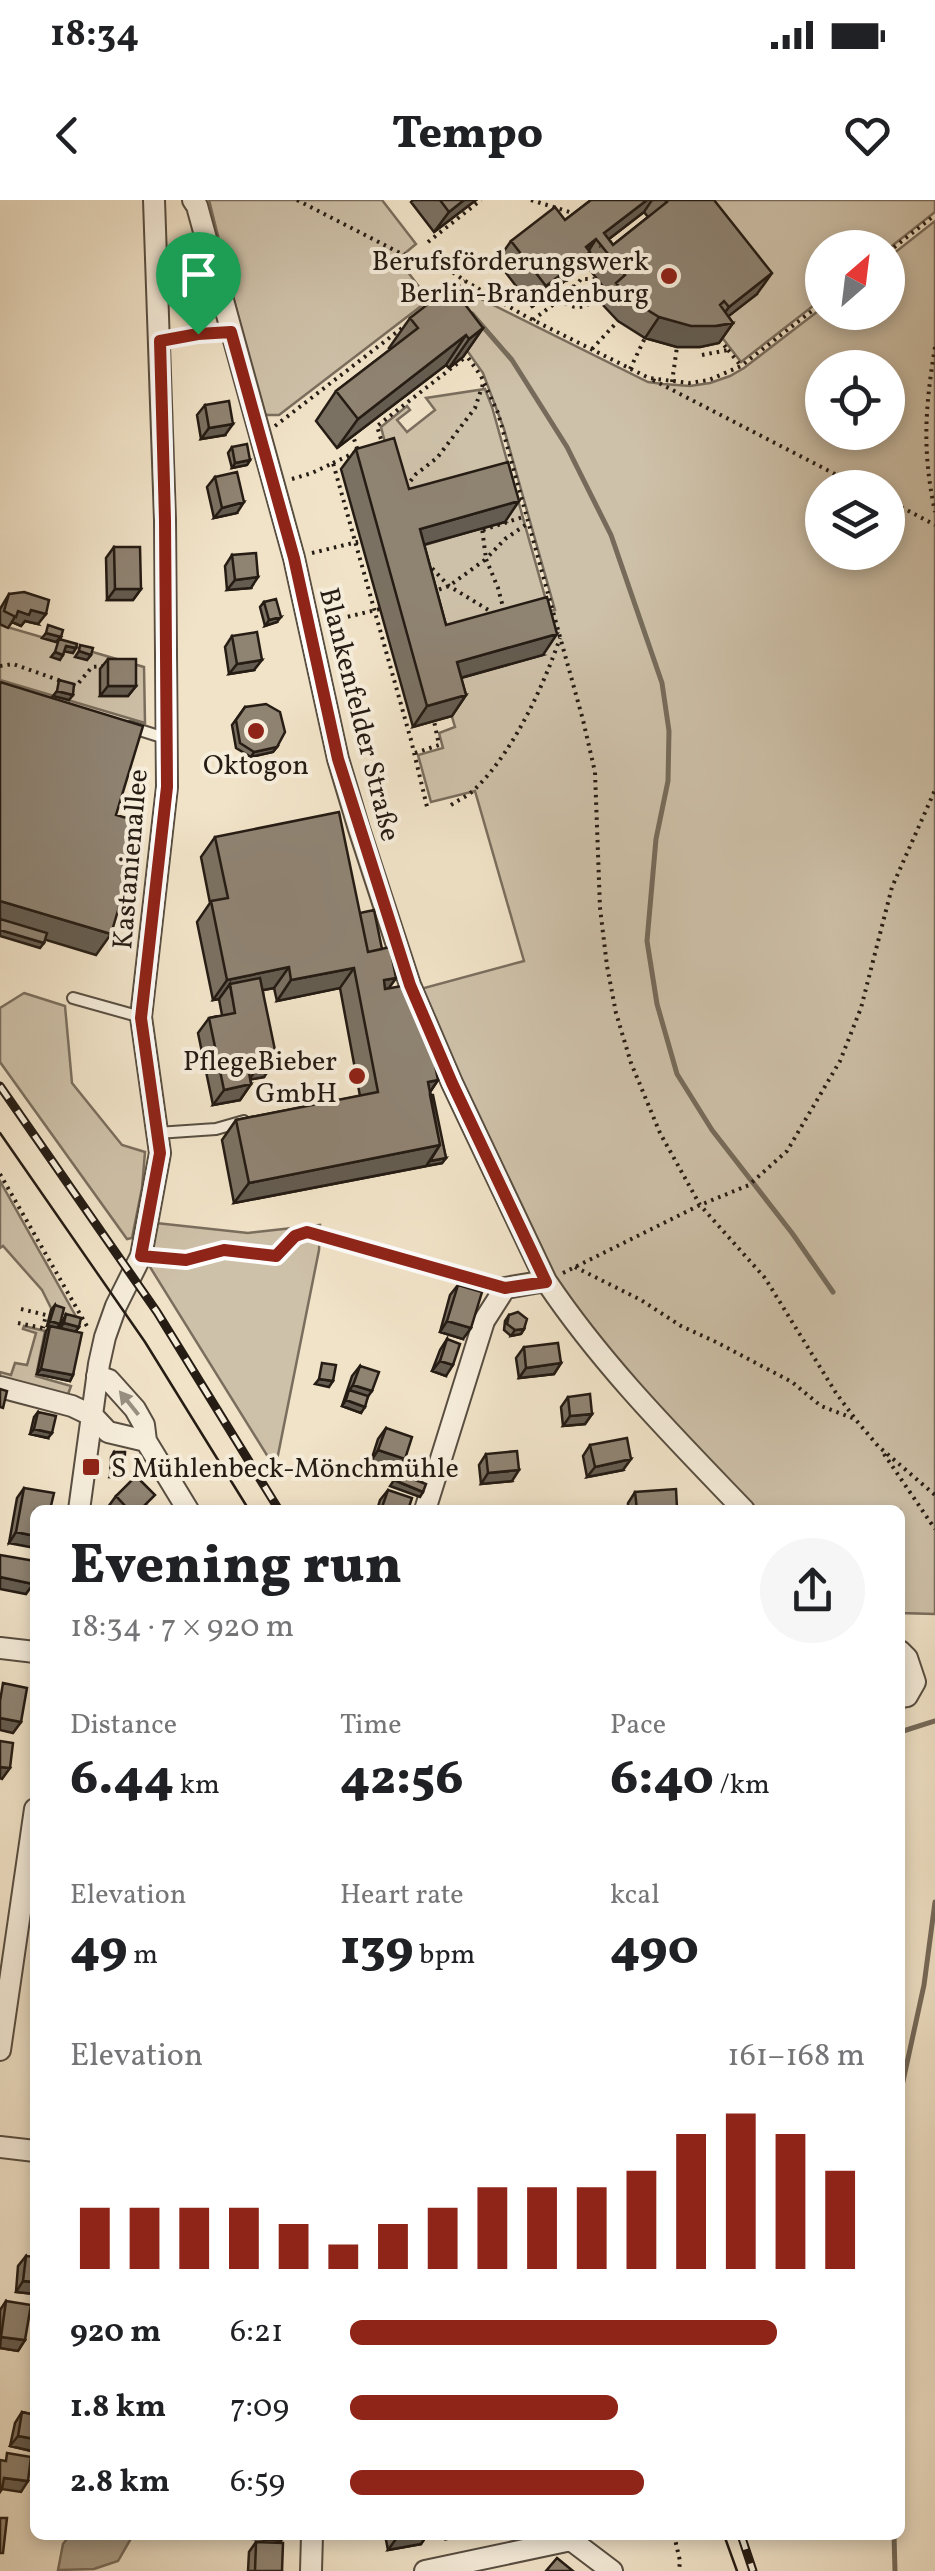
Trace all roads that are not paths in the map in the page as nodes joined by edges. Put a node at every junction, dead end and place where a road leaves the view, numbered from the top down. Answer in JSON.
{"nodes":[{"id":1,"x":154,"y":200,"type":"edge"},
{"id":2,"x":193,"y":200,"type":"edge"},
{"id":3,"x":122,"y":724,"type":"edge"},
{"id":4,"x":166,"y":738,"type":"junction"},
{"id":5,"x":73,"y":998,"type":"dead end"},
{"id":6,"x":141,"y":1018,"type":"junction"},
{"id":7,"x":264,"y":1116,"type":"edge"},
{"id":8,"x":157,"y":1133,"type":"junction"},
{"id":9,"x":546,"y":1282,"type":"junction"},
{"id":10,"x":97,"y":1376,"type":"junction"},
{"id":11,"x":0,"y":1387,"type":"edge"},
{"id":12,"x":93,"y":1416,"type":"junction"},
{"id":13,"x":146,"y":1441,"type":"junction"},
{"id":14,"x":80,"y":1505,"type":"edge"},
{"id":15,"x":185,"y":1505,"type":"edge"},
{"id":16,"x":427,"y":1505,"type":"edge"},
{"id":17,"x":739,"y":1505,"type":"edge"},
{"id":18,"x":0,"y":1648,"type":"edge"},
{"id":19,"x":30,"y":1651,"type":"edge"},
{"id":20,"x":905,"y":1656,"type":"edge"},
{"id":21,"x":905,"y":1696,"type":"edge"},
{"id":22,"x":28,"y":1894,"type":"edge"},
{"id":23,"x":0,"y":1895,"type":"edge"},
{"id":24,"x":0,"y":2050,"type":"edge"},
{"id":25,"x":0,"y":2147,"type":"edge"},
{"id":26,"x":30,"y":2150,"type":"edge"},
{"id":27,"x":312,"y":2540,"type":"edge"},
{"id":28,"x":561,"y":2540,"type":"edge"},
{"id":29,"x":573,"y":2540,"type":"edge"},
{"id":30,"x":311,"y":2571,"type":"edge"},
{"id":31,"x":426,"y":2571,"type":"edge"},
{"id":32,"x":612,"y":2571,"type":"edge"}],
"edges":[{"from":1,"to":4,"type":"street","name":"Kastanienallee"},
{"from":2,"to":9,"type":"street","name":"Blankenfelder Straße"},
{"from":3,"to":4,"type":"lane"},
{"from":4,"to":6,"type":"street","name":"Kastanienallee"},
{"from":5,"to":6,"type":"lane"},
{"from":6,"to":8,"type":"street","name":"Kastanienallee"},
{"from":7,"to":8,"type":"lane"},
{"from":8,"to":10,"type":"street","name":"Kastanienallee"},
{"from":9,"to":16,"type":"street"},
{"from":9,"to":17,"type":"street","name":"Blankenfelder Straße"},
{"from":10,"to":12,"type":"street","name":"Kastanienallee"},
{"from":13,"to":10,"type":"street","one_way":true},
{"from":11,"to":12,"type":"street"},
{"from":12,"to":13,"type":"street"},
{"from":12,"to":14,"type":"street","name":"Kastanienallee"},
{"from":13,"to":15,"type":"street"},
{"from":18,"to":19,"type":"street"},
{"from":20,"to":21,"type":"street"},
{"from":22,"to":23,"type":"street"},
{"from":22,"to":24,"type":"street"},
{"from":25,"to":26,"type":"street"},
{"from":27,"to":30,"type":"street"},
{"from":28,"to":31,"type":"street"},
{"from":29,"to":32,"type":"street"}]}
